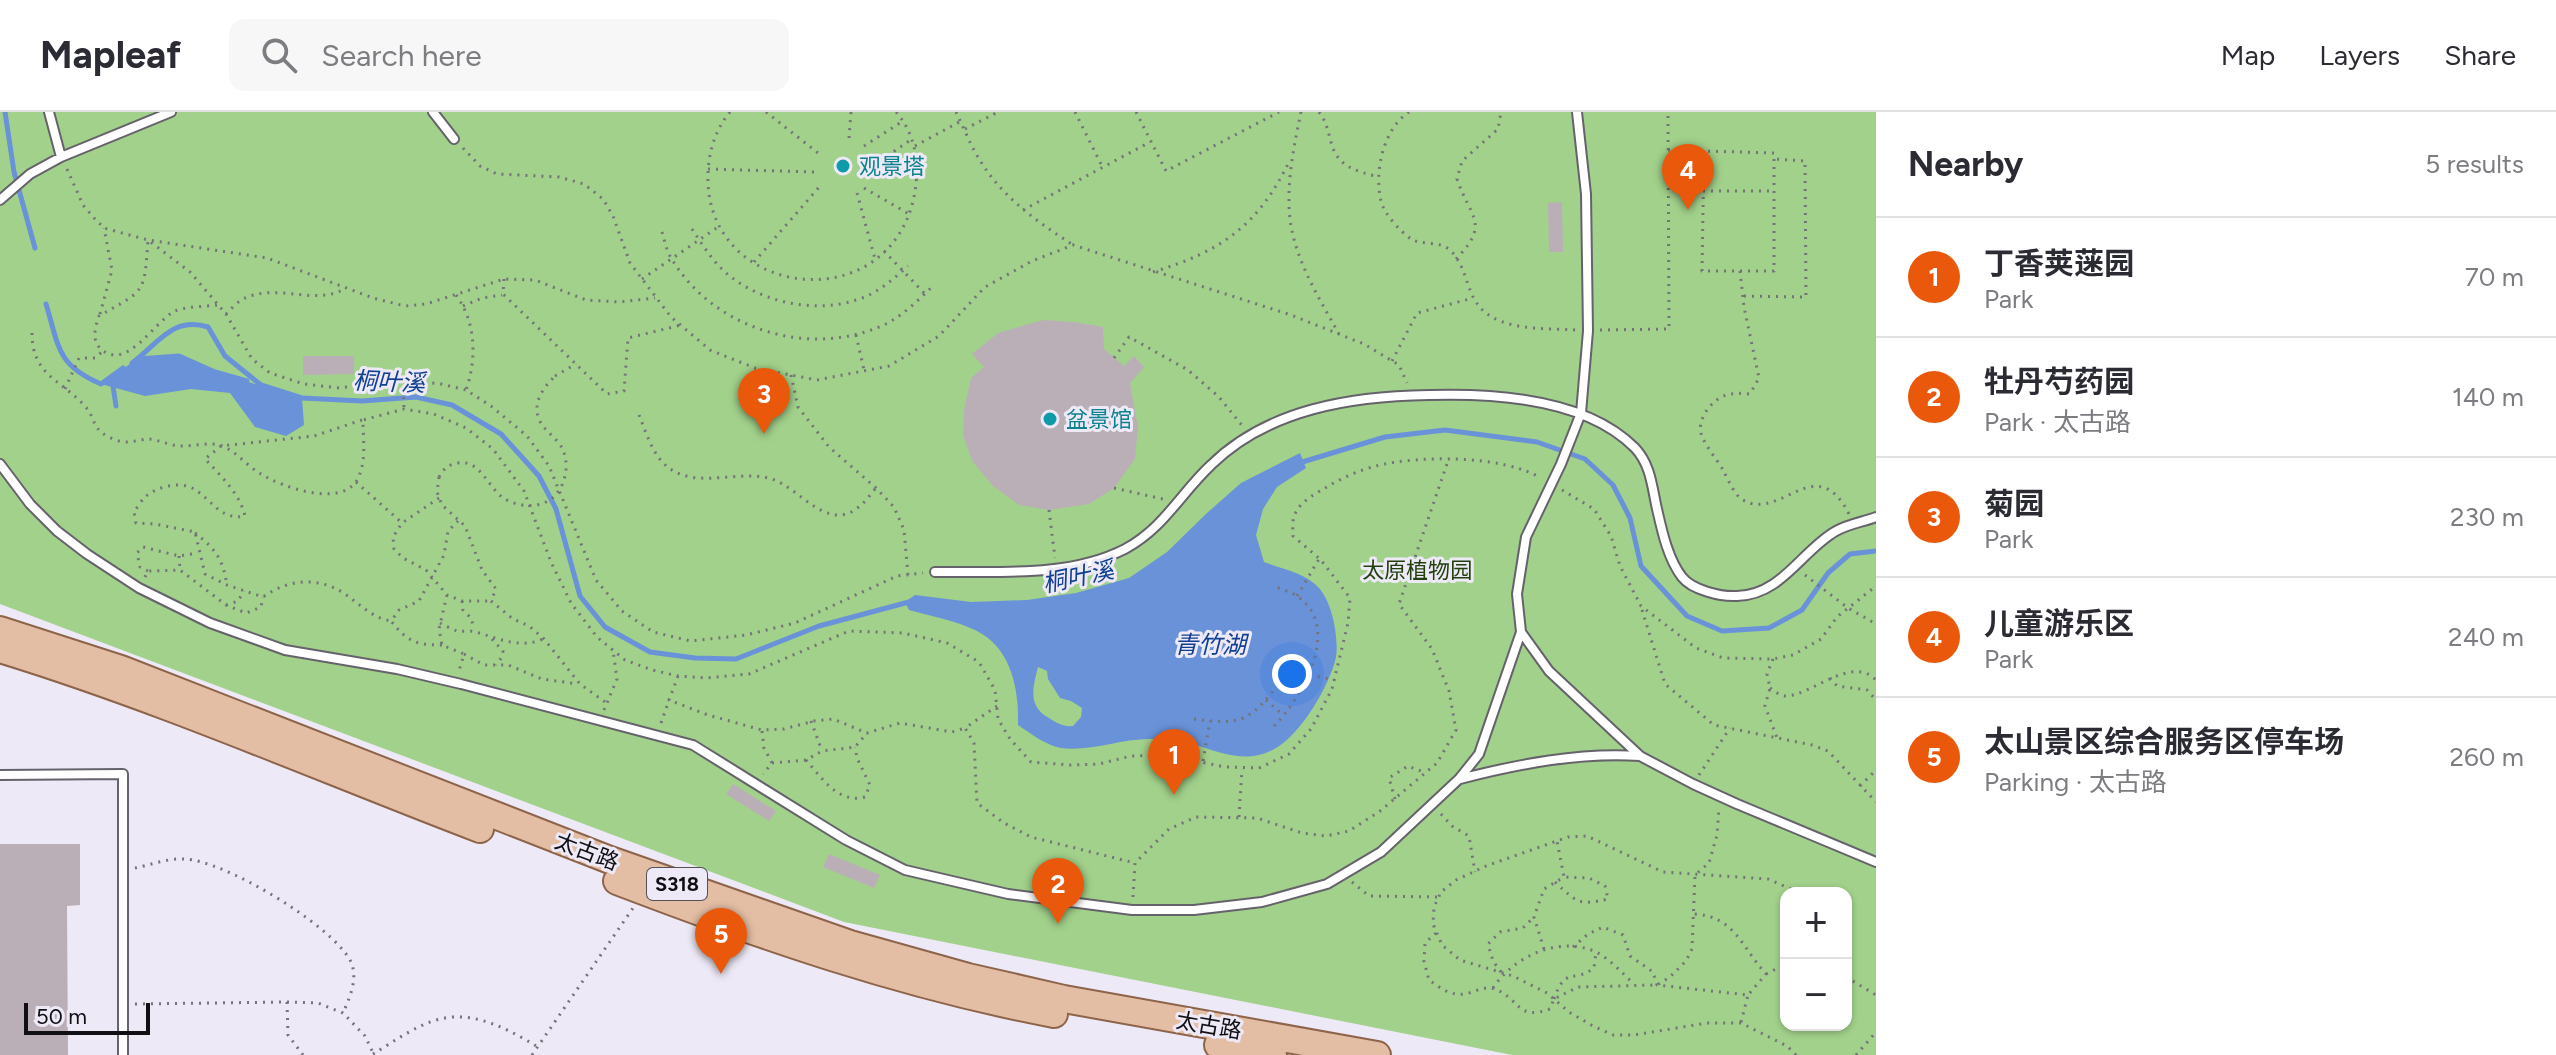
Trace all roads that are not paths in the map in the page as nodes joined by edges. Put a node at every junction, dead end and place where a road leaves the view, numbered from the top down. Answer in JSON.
{"nodes":[{"id":1,"x":49,"y":112,"type":"edge"},
{"id":2,"x":171,"y":112,"type":"edge"},
{"id":3,"x":433,"y":112,"type":"edge"},
{"id":4,"x":1577,"y":112,"type":"edge"},
{"id":5,"x":454,"y":139,"type":"road end"},
{"id":6,"x":61,"y":157,"type":"junction"},
{"id":7,"x":3,"y":198,"type":"edge"},
{"id":8,"x":1581,"y":413,"type":"junction"},
{"id":9,"x":0,"y":464,"type":"edge"},
{"id":10,"x":1876,"y":517,"type":"edge"},
{"id":11,"x":935,"y":572,"type":"road end"},
{"id":12,"x":0,"y":630,"type":"edge"},
{"id":13,"x":1521,"y":632,"type":"junction"},
{"id":14,"x":0,"y":649,"type":"edge"},
{"id":15,"x":1640,"y":756,"type":"junction"},
{"id":16,"x":0,"y":775,"type":"edge"},
{"id":17,"x":1459,"y":779,"type":"junction"},
{"id":18,"x":1876,"y":862,"type":"edge"},
{"id":19,"x":123,"y":1055,"type":"edge"},
{"id":20,"x":1273,"y":1055,"type":"edge"},
{"id":21,"x":1377,"y":1055,"type":"edge"}],
"edges":[{"from":1,"to":6,"type":"lane"},
{"from":2,"to":6,"type":"lane"},
{"from":3,"to":5,"type":"lane"},
{"from":4,"to":8,"type":"lane"},
{"from":6,"to":7,"type":"lane"},
{"from":8,"to":10,"type":"lane"},
{"from":8,"to":11,"type":"lane"},
{"from":8,"to":13,"type":"lane"},
{"from":9,"to":17,"type":"lane"},
{"from":12,"to":21,"type":"main road","name":"太古路","number":"S318"},
{"from":13,"to":15,"type":"lane"},
{"from":13,"to":17,"type":"lane"},
{"from":14,"to":20,"type":"main road","name":"太古路","number":"S318"},
{"from":15,"to":17,"type":"lane"},
{"from":15,"to":18,"type":"lane"},
{"from":16,"to":19,"type":"lane"}]}
